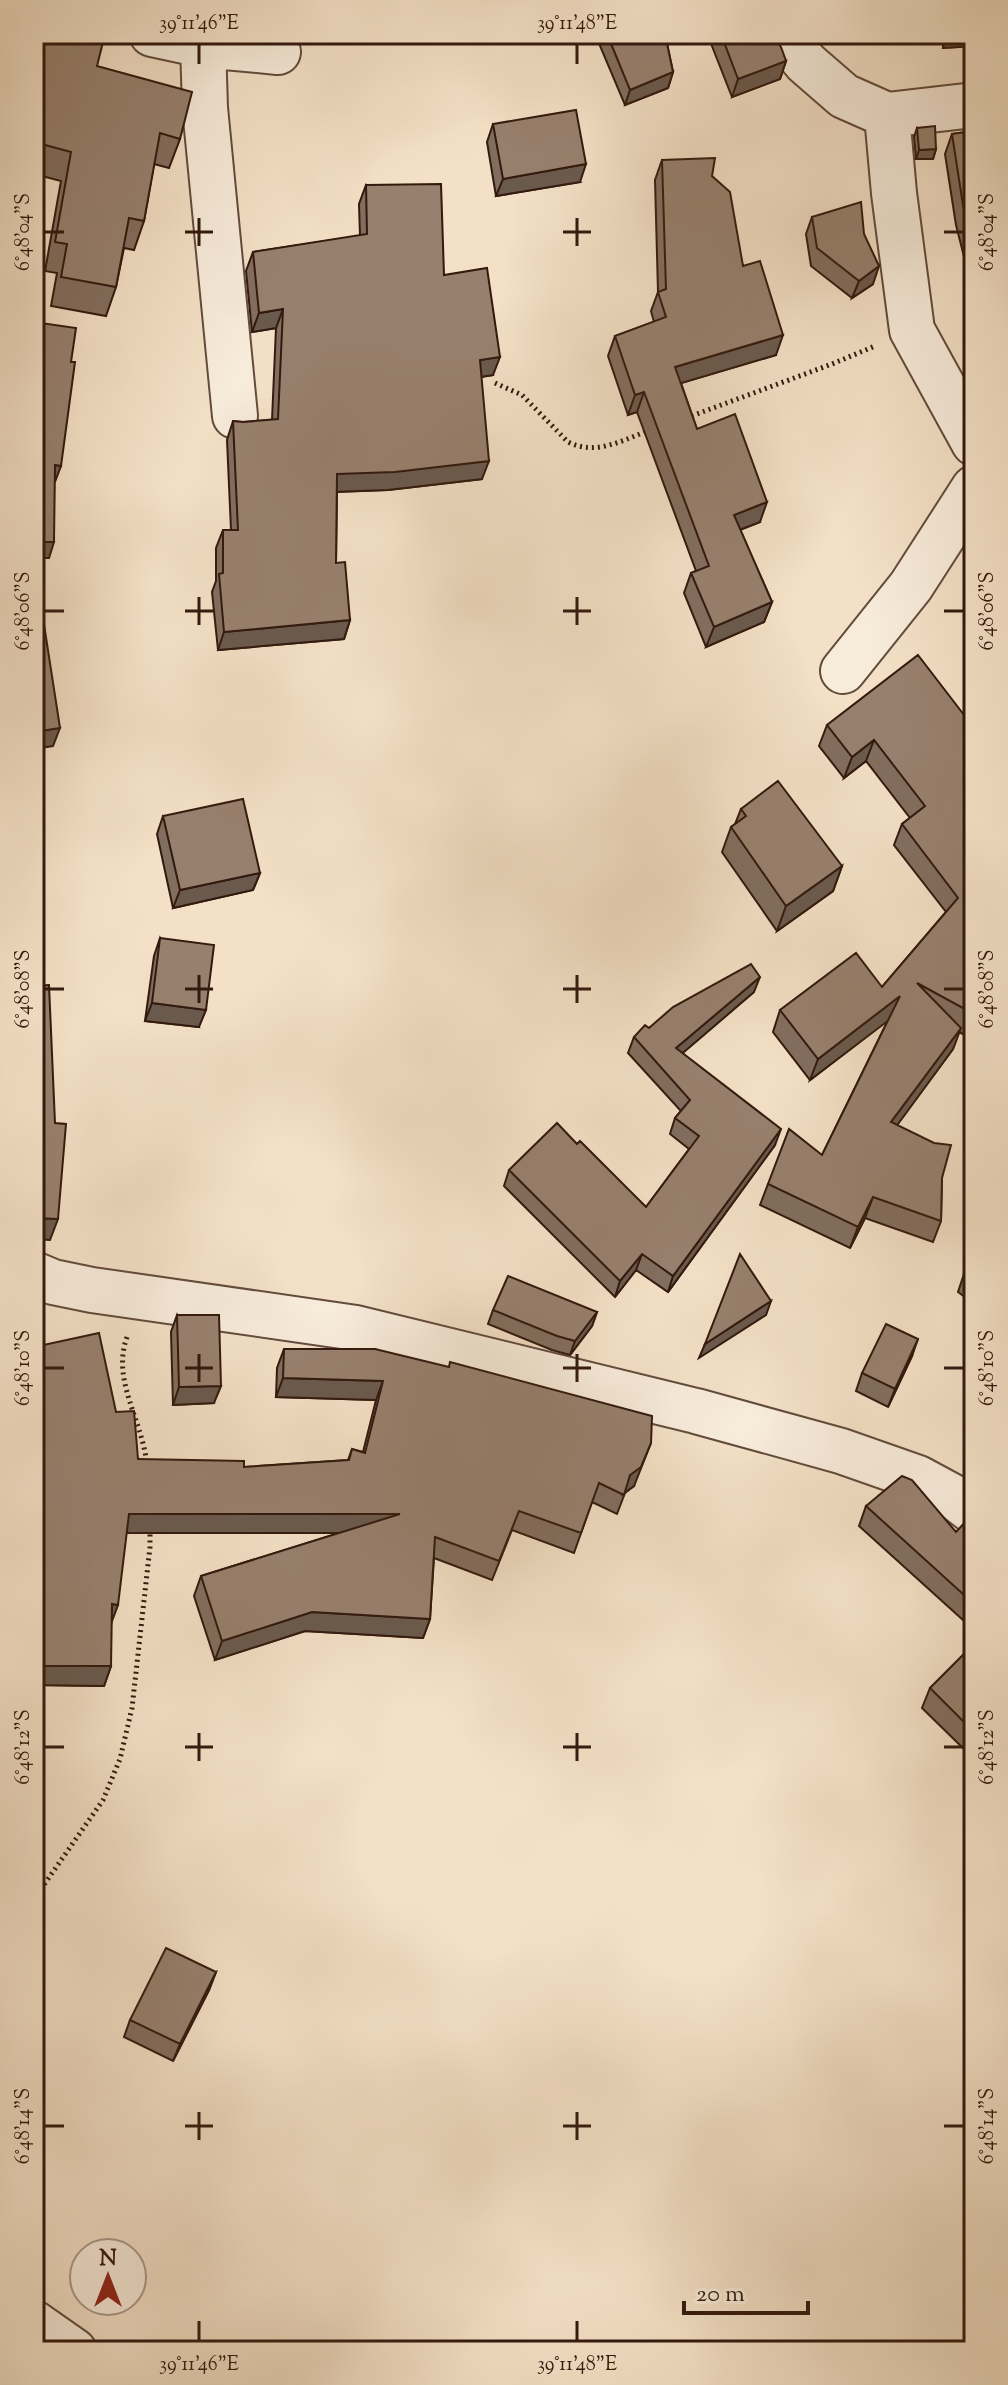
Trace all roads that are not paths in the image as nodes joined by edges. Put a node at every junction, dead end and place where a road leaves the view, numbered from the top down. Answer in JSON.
{"nodes":[{"id":1,"x":152,"y":34,"type":"edge"},
{"id":2,"x":782,"y":34,"type":"edge"},
{"id":3,"x":203,"y":45,"type":"junction"},
{"id":4,"x":278,"y":52,"type":"dead end"},
{"id":5,"x":974,"y":105,"type":"edge"},
{"id":6,"x":887,"y":115,"type":"junction"},
{"id":7,"x":235,"y":416,"type":"dead end"},
{"id":8,"x":974,"y":443,"type":"edge"},
{"id":9,"x":974,"y":488,"type":"edge"},
{"id":10,"x":843,"y":671,"type":"dead end"},
{"id":11,"x":40,"y":1287,"type":"edge"},
{"id":12,"x":974,"y":1512,"type":"edge"},
{"id":13,"x":34,"y":2323,"type":"edge"},
{"id":14,"x":74,"y":2351,"type":"edge"}],
"edges":[{"from":1,"to":3,"type":"street"},
{"from":2,"to":6,"type":"street"},
{"from":3,"to":4,"type":"street"},
{"from":3,"to":7,"type":"street"},
{"from":5,"to":6,"type":"street"},
{"from":6,"to":8,"type":"street"},
{"from":9,"to":10,"type":"street"},
{"from":11,"to":12,"type":"street"},
{"from":13,"to":14,"type":"street"}]}
